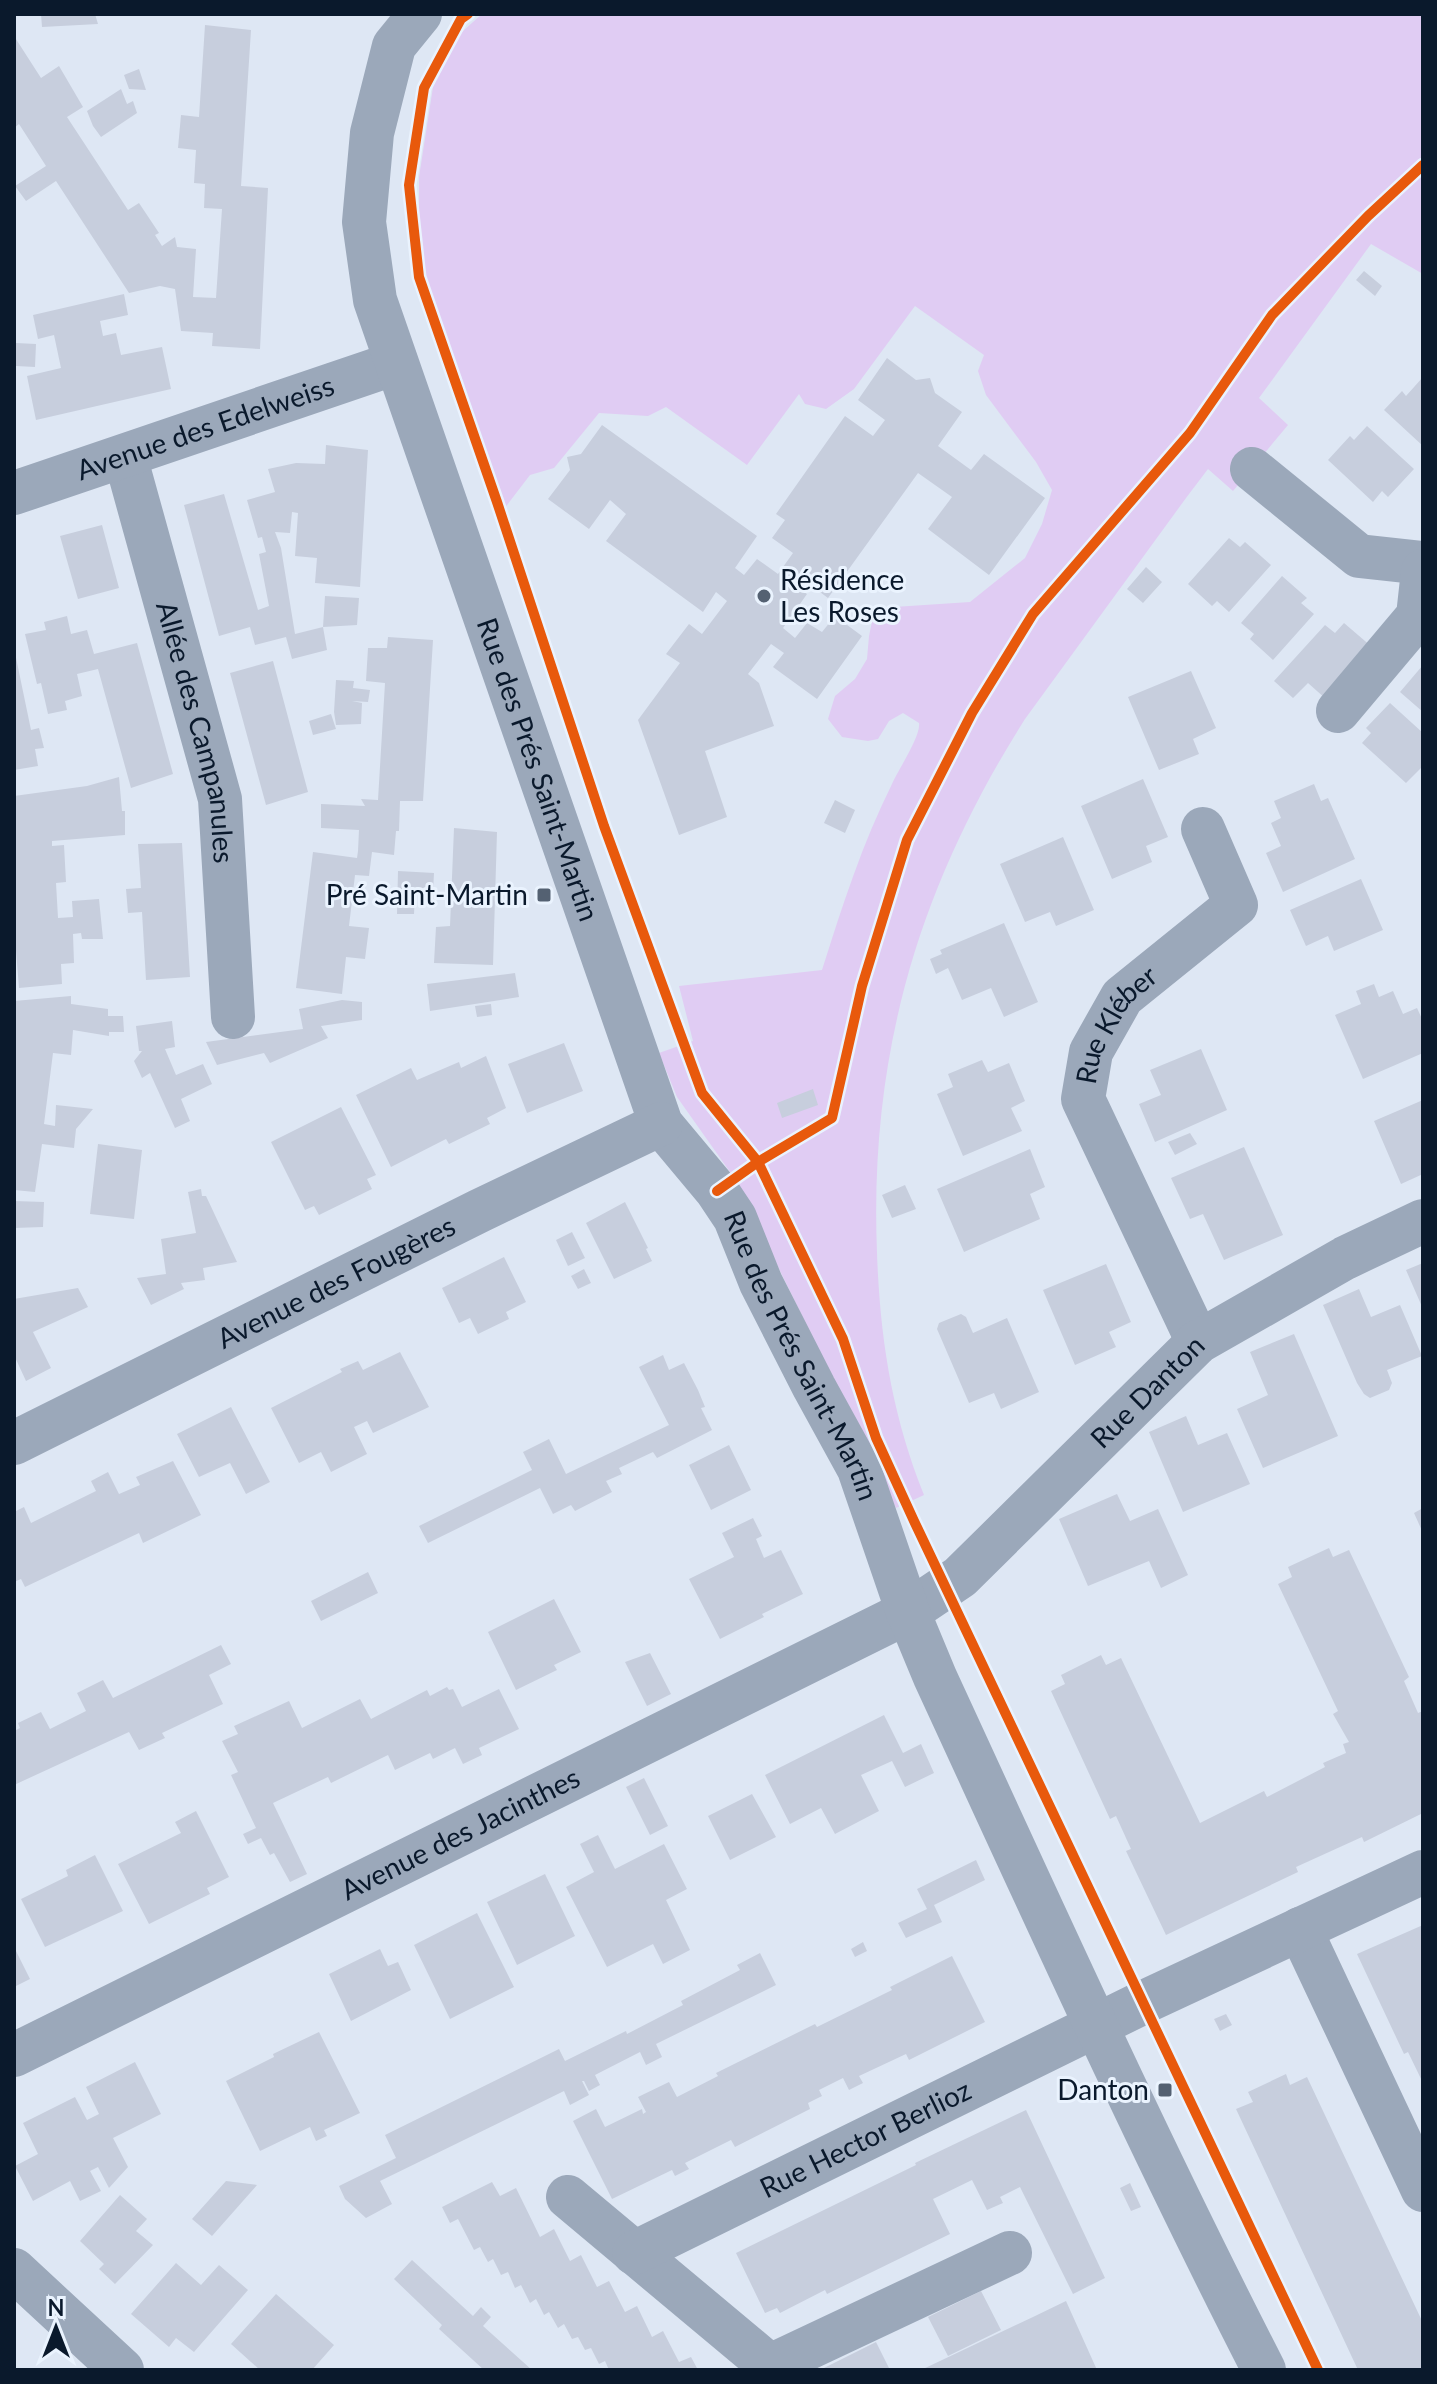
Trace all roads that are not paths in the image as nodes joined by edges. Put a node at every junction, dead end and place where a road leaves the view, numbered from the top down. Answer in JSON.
{"nodes":[{"id":1,"x":399,"y":25,"type":"edge"},
{"id":2,"x":396,"y":363,"type":"junction"},
{"id":3,"x":125,"y":456,"type":"junction"},
{"id":4,"x":1252,"y":469,"type":"dead end"},
{"id":5,"x":14,"y":493,"type":"edge"},
{"id":6,"x":1423,"y":563,"type":"edge"},
{"id":7,"x":1423,"y":571,"type":"edge"},
{"id":8,"x":1338,"y":711,"type":"dead end"},
{"id":9,"x":1203,"y":829,"type":"dead end"},
{"id":10,"x":233,"y":1017,"type":"dead end"},
{"id":11,"x":661,"y":1124,"type":"junction"},
{"id":12,"x":1423,"y":1221,"type":"edge"},
{"id":13,"x":1198,"y":1342,"type":"junction"},
{"id":14,"x":14,"y":1443,"type":"edge"},
{"id":15,"x":908,"y":1612,"type":"junction"},
{"id":16,"x":1423,"y":1872,"type":"edge"},
{"id":17,"x":1300,"y":1929,"type":"junction"},
{"id":18,"x":1097,"y":2025,"type":"junction"},
{"id":19,"x":14,"y":2055,"type":"edge"},
{"id":20,"x":1423,"y":2190,"type":"edge"},
{"id":21,"x":568,"y":2197,"type":"dead end"},
{"id":22,"x":634,"y":2253,"type":"junction"},
{"id":23,"x":1010,"y":2253,"type":"dead end"},
{"id":24,"x":14,"y":2270,"type":"edge"},
{"id":25,"x":122,"y":2370,"type":"edge"},
{"id":26,"x":1264,"y":2370,"type":"edge"}],
"edges":[{"from":1,"to":2,"type":"street","name":"Rue des Prés Saint-Martin"},
{"from":2,"to":3,"type":"street","name":"Avenue des Edelweiss"},
{"from":2,"to":11,"type":"street","name":"Rue des Prés Saint-Martin"},
{"from":3,"to":5,"type":"street","name":"Avenue des Edelweiss"},
{"from":3,"to":10,"type":"street","name":"Allée des Campanules"},
{"from":4,"to":6,"type":"street"},
{"from":7,"to":8,"type":"street"},
{"from":9,"to":13,"type":"street","name":"Rue Kléber"},
{"from":11,"to":14,"type":"street","name":"Avenue des Fougères"},
{"from":11,"to":15,"type":"street","name":"Rue des Prés Saint-Martin"},
{"from":12,"to":13,"type":"street","name":"Rue Danton"},
{"from":13,"to":15,"type":"street","name":"Rue Danton"},
{"from":15,"to":18,"type":"street","name":"Rue des Prés Saint-Martin"},
{"from":15,"to":19,"type":"street","name":"Avenue des Jacinthes"},
{"from":16,"to":17,"type":"street","name":"Rue Hector Berlioz"},
{"from":17,"to":18,"type":"street","name":"Rue Hector Berlioz"},
{"from":17,"to":20,"type":"street"},
{"from":18,"to":22,"type":"street","name":"Rue Hector Berlioz"},
{"from":18,"to":26,"type":"street","name":"Rue des Prés Saint-Martin"},
{"from":21,"to":22,"type":"street"},
{"from":22,"to":23,"type":"street"},
{"from":24,"to":25,"type":"street"}]}
